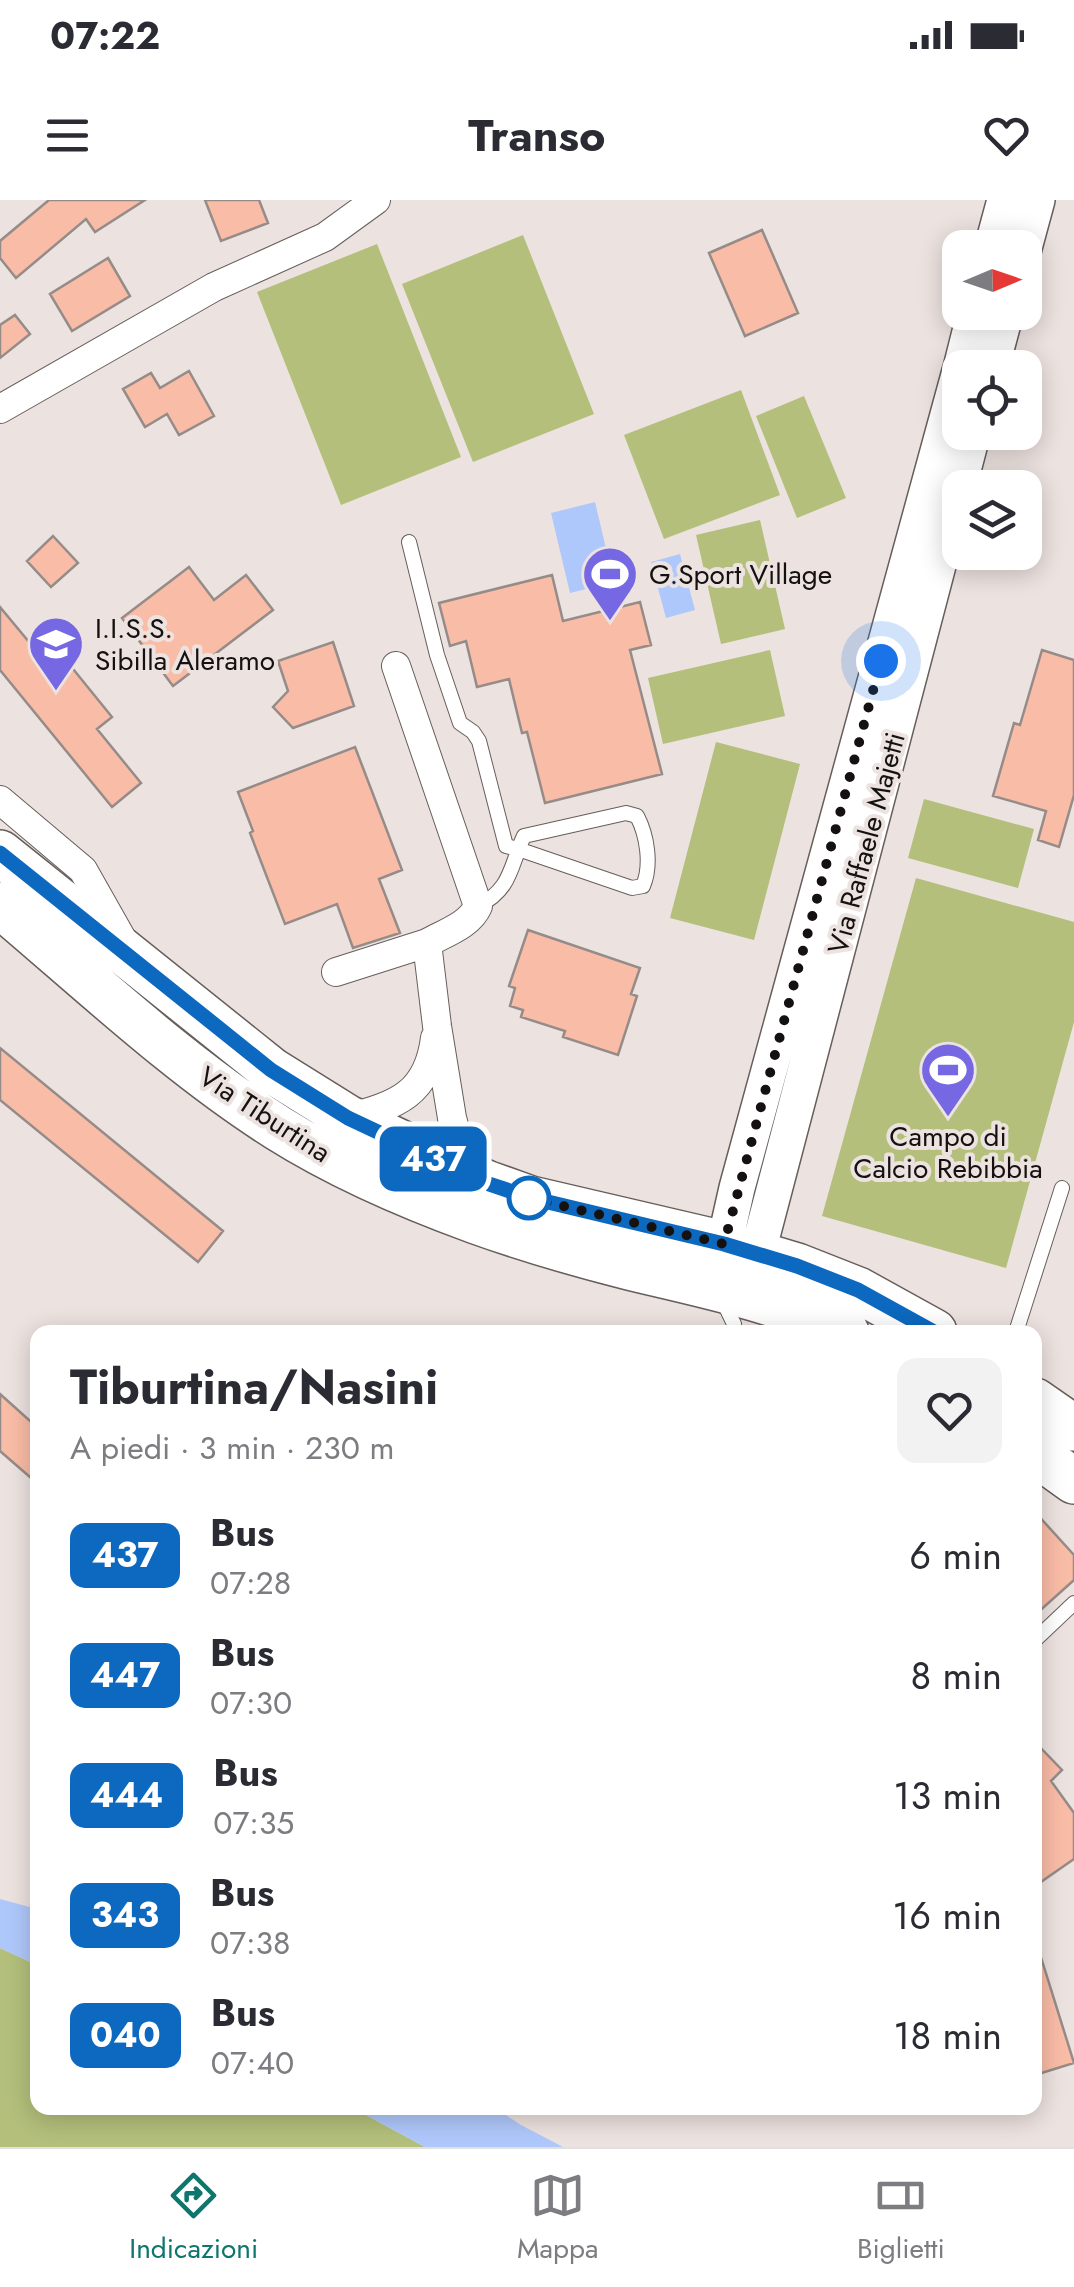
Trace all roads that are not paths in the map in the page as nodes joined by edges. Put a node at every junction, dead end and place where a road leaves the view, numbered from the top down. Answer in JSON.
{"nodes":[{"id":1,"x":376,"y":200,"type":"edge"},
{"id":2,"x":1005,"y":200,"type":"edge"},
{"id":3,"x":1037,"y":200,"type":"edge"},
{"id":4,"x":1006,"y":230,"type":"edge"},
{"id":5,"x":1017,"y":230,"type":"edge"},
{"id":6,"x":0,"y":409,"type":"edge"},
{"id":7,"x":942,"y":443,"type":"edge"},
{"id":8,"x":968,"y":450,"type":"edge"},
{"id":9,"x":409,"y":542,"type":"dead end"},
{"id":10,"x":396,"y":666,"type":"dead end"},
{"id":11,"x":0,"y":800,"type":"edge"},
{"id":12,"x":518,"y":849,"type":"junction"},
{"id":13,"x":0,"y":853,"type":"edge"},
{"id":14,"x":0,"y":905,"type":"edge"},
{"id":15,"x":478,"y":906,"type":"junction"},
{"id":16,"x":427,"y":942,"type":"junction"},
{"id":17,"x":140,"y":967,"type":"junction"},
{"id":18,"x":336,"y":972,"type":"dead end"},
{"id":19,"x":437,"y":1026,"type":"junction"},
{"id":20,"x":348,"y":1118,"type":"junction"},
{"id":21,"x":754,"y":1126,"type":"junction"},
{"id":22,"x":789,"y":1134,"type":"junction"},
{"id":23,"x":486,"y":1183,"type":"junction"},
{"id":24,"x":1062,"y":1188,"type":"dead end"},
{"id":25,"x":734,"y":1289,"type":"edge"},
{"id":26,"x":829,"y":1325,"type":"edge"},
{"id":27,"x":922,"y":1325,"type":"edge"},
{"id":28,"x":1018,"y":1325,"type":"edge"},
{"id":29,"x":1042,"y":1406,"type":"edge"},
{"id":30,"x":1074,"y":1428,"type":"edge"},
{"id":31,"x":1042,"y":1458,"type":"edge"},
{"id":32,"x":1074,"y":1480,"type":"edge"},
{"id":33,"x":1074,"y":1603,"type":"edge"},
{"id":34,"x":1042,"y":1633,"type":"edge"}],
"edges":[{"from":1,"to":6,"type":"street"},
{"from":2,"to":4,"type":"street"},
{"from":3,"to":5,"type":"street"},
{"from":7,"to":21,"type":"street","name":"Via Raffaele Majetti"},
{"from":8,"to":22,"type":"street","name":"Via Raffaele Majetti"},
{"from":9,"to":12,"type":"lane"},
{"from":10,"to":15,"type":"street"},
{"from":11,"to":17,"type":"street"},
{"from":12,"to":12,"type":"lane"},
{"from":12,"to":15,"type":"lane"},
{"from":13,"to":17,"type":"main road","name":"Via Tiburtina"},
{"from":14,"to":25,"type":"main road","name":"Via Tiburtina"},
{"from":15,"to":16,"type":"street"},
{"from":16,"to":18,"type":"street"},
{"from":16,"to":19,"type":"street"},
{"from":17,"to":20,"type":"main road","name":"Via Tiburtina"},
{"from":19,"to":20,"type":"street"},
{"from":19,"to":23,"type":"street"},
{"from":20,"to":23,"type":"main road","name":"Via Tiburtina"},
{"from":21,"to":22,"type":"street"},
{"from":21,"to":25,"type":"street","name":"Via Raffaele Majetti"},
{"from":22,"to":25,"type":"street","name":"Via Raffaele Majetti"},
{"from":23,"to":25,"type":"main road","name":"Via Tiburtina"},
{"from":24,"to":28,"type":"lane"},
{"from":25,"to":26,"type":"main road"},
{"from":25,"to":27,"type":"main road","name":"Via Tiburtina"},
{"from":29,"to":30,"type":"main road"},
{"from":31,"to":32,"type":"main road"},
{"from":33,"to":34,"type":"lane"}]}
